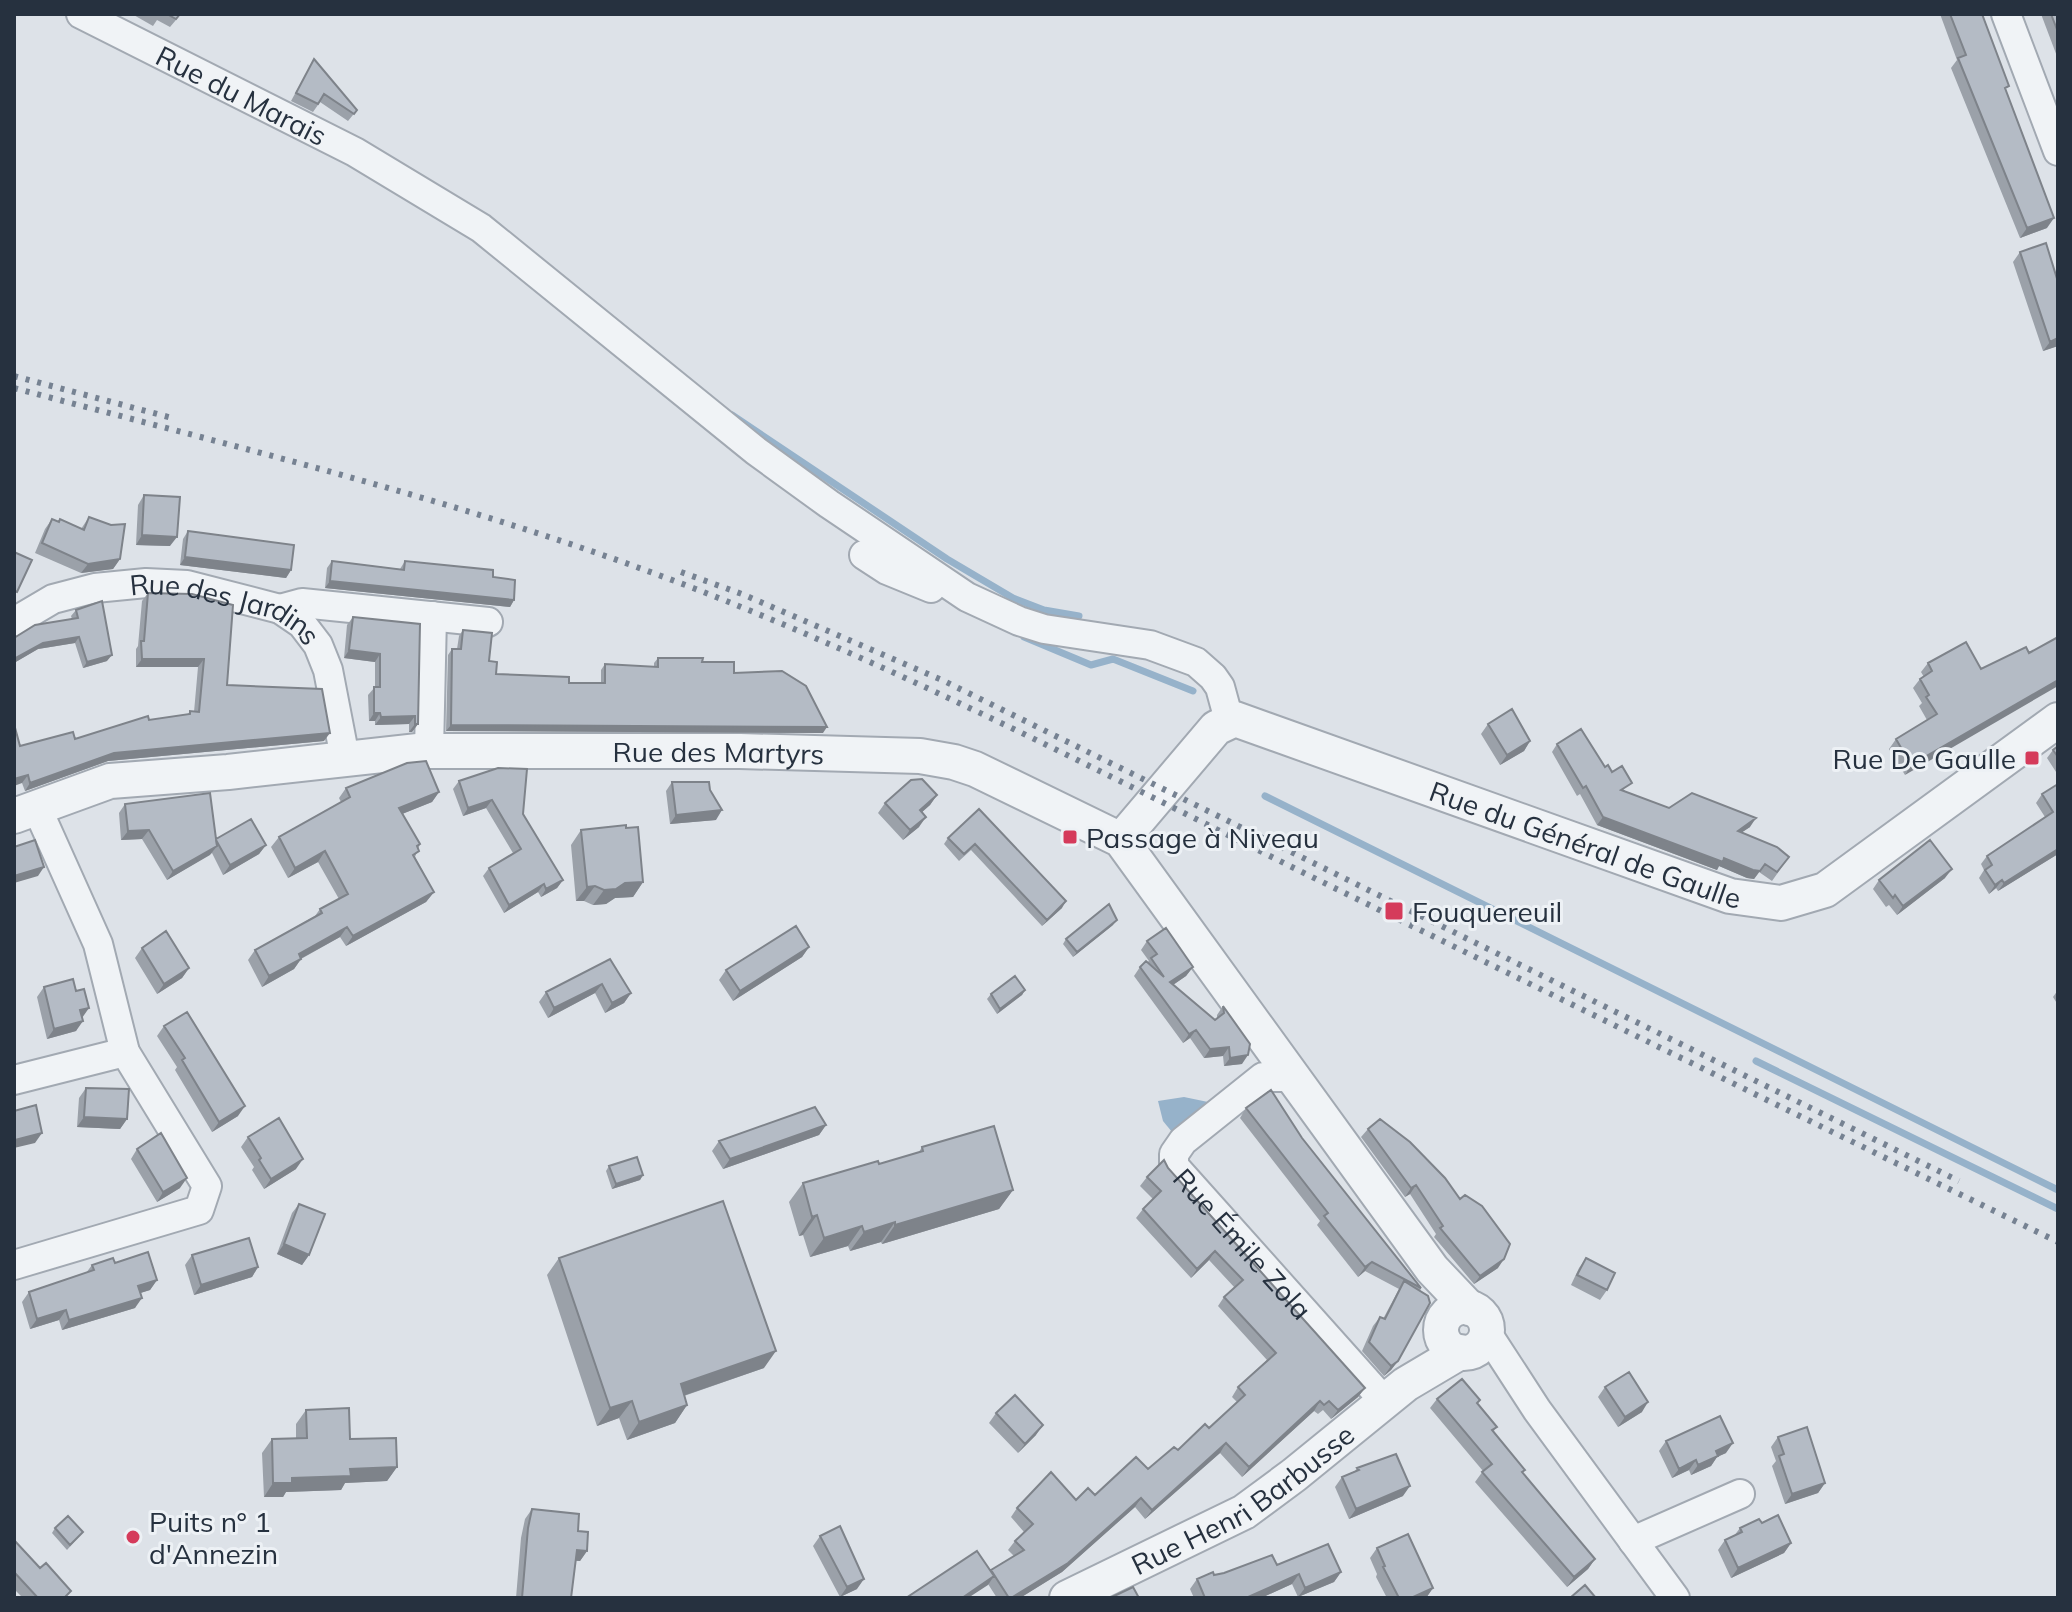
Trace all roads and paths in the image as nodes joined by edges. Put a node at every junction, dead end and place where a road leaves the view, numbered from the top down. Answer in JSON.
{"nodes":[{"id":1,"x":81,"y":14,"type":"edge"},
{"id":2,"x":2006,"y":14,"type":"edge"},
{"id":3,"x":2058,"y":151,"type":"edge"},
{"id":4,"x":864,"y":555,"type":"dead end"},
{"id":5,"x":984,"y":605,"type":"junction"},
{"id":6,"x":280,"y":609,"type":"junction"},
{"id":7,"x":432,"y":616,"type":"junction"},
{"id":8,"x":14,"y":622,"type":"edge"},
{"id":9,"x":488,"y":622,"type":"dead end"},
{"id":10,"x":1229,"y":720,"type":"junction"},
{"id":11,"x":2058,"y":720,"type":"edge"},
{"id":12,"x":429,"y":751,"type":"junction"},
{"id":13,"x":345,"y":758,"type":"junction"},
{"id":14,"x":26,"y":812,"type":"edge"},
{"id":15,"x":1121,"y":840,"type":"junction"},
{"id":16,"x":125,"y":1052,"type":"junction"},
{"id":17,"x":1293,"y":1077,"type":"junction"},
{"id":18,"x":14,"y":1080,"type":"edge"},
{"id":19,"x":14,"y":1265,"type":"edge"},
{"id":20,"x":1463,"y":1331,"type":"junction"},
{"id":21,"x":1396,"y":1393,"type":"junction"},
{"id":22,"x":1740,"y":1494,"type":"dead end"},
{"id":23,"x":1633,"y":1541,"type":"junction"},
{"id":24,"x":1067,"y":1598,"type":"edge"},
{"id":25,"x":1675,"y":1598,"type":"edge"}],
"edges":[{"from":1,"to":5,"type":"street","name":"Rue du Marais"},
{"from":2,"to":3,"type":"street"},
{"from":4,"to":5,"type":"street"},
{"from":5,"to":10,"type":"street"},
{"from":6,"to":7,"type":"street"},
{"from":6,"to":8,"type":"street","name":"Rue des Jardins"},
{"from":6,"to":13,"type":"street","name":"Rue des Jardins"},
{"from":7,"to":9,"type":"street"},
{"from":7,"to":12,"type":"street"},
{"from":10,"to":11,"type":"street","name":"Rue du Général de Gaulle"},
{"from":10,"to":15,"type":"street"},
{"from":12,"to":13,"type":"street","name":"Rue des Martyrs"},
{"from":12,"to":15,"type":"street","name":"Rue des Martyrs"},
{"from":13,"to":14,"type":"street","name":"Rue des Martyrs"},
{"from":14,"to":16,"type":"street"},
{"from":15,"to":17,"type":"street","name":"Rue des Martyrs"},
{"from":16,"to":18,"type":"street"},
{"from":16,"to":19,"type":"street"},
{"from":17,"to":20,"type":"street"},
{"from":17,"to":21,"type":"street","name":"Rue Émile Zola"},
{"from":20,"to":21,"type":"street","name":"Rue Henri Barbusse"},
{"from":20,"to":23,"type":"street"},
{"from":21,"to":24,"type":"street","name":"Rue Henri Barbusse"},
{"from":22,"to":23,"type":"street"},
{"from":23,"to":25,"type":"street"}]}
